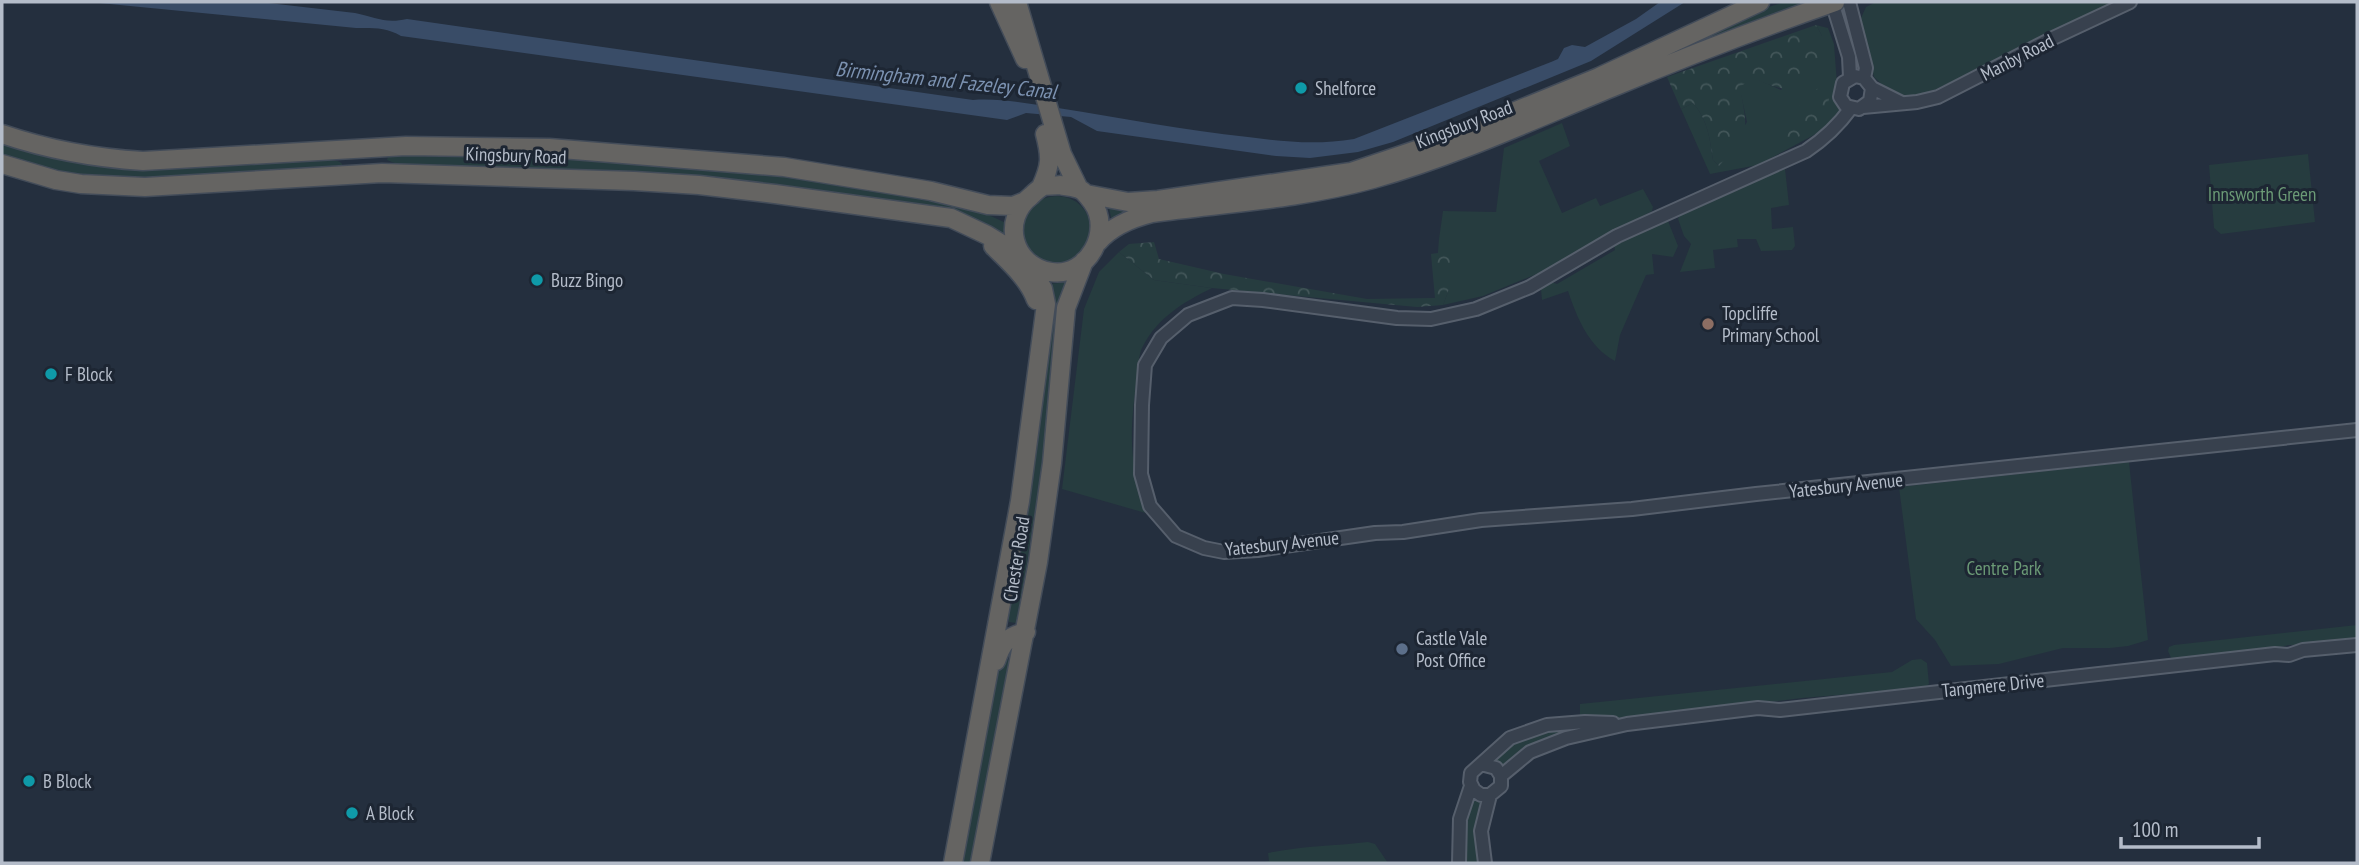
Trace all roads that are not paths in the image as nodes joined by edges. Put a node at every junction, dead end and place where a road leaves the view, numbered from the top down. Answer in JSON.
{"nodes":[{"id":1,"x":999,"y":2,"type":"edge"},
{"id":2,"x":1017,"y":2,"type":"edge"},
{"id":3,"x":1760,"y":2,"type":"edge"},
{"id":4,"x":1837,"y":2,"type":"edge"},
{"id":5,"x":2130,"y":2,"type":"edge"},
{"id":6,"x":1850,"y":77,"type":"junction"},
{"id":7,"x":1868,"y":83,"type":"junction"},
{"id":8,"x":1902,"y":103,"type":"junction"},
{"id":9,"x":1043,"y":104,"type":"junction"},
{"id":10,"x":1857,"y":108,"type":"junction"},
{"id":11,"x":1048,"y":124,"type":"junction"},
{"id":12,"x":2,"y":134,"type":"edge"},
{"id":13,"x":364,"y":147,"type":"junction"},
{"id":14,"x":314,"y":151,"type":"junction"},
{"id":15,"x":2,"y":164,"type":"edge"},
{"id":16,"x":427,"y":173,"type":"junction"},
{"id":17,"x":345,"y":175,"type":"junction"},
{"id":18,"x":1041,"y":187,"type":"junction"},
{"id":19,"x":1082,"y":192,"type":"junction"},
{"id":20,"x":1023,"y":202,"type":"junction"},
{"id":21,"x":1144,"y":215,"type":"junction"},
{"id":22,"x":967,"y":224,"type":"junction"},
{"id":23,"x":1098,"y":242,"type":"junction"},
{"id":24,"x":1024,"y":259,"type":"junction"},
{"id":25,"x":1084,"y":261,"type":"junction"},
{"id":26,"x":1041,"y":342,"type":"junction"},
{"id":27,"x":1062,"y":351,"type":"junction"},
{"id":28,"x":2357,"y":430,"type":"edge"},
{"id":29,"x":1026,"y":632,"type":"junction"},
{"id":30,"x":2357,"y":645,"type":"edge"},
{"id":31,"x":1628,"y":724,"type":"junction"},
{"id":32,"x":979,"y":725,"type":"junction"},
{"id":33,"x":1481,"y":764,"type":"junction"},
{"id":34,"x":1501,"y":776,"type":"junction"},
{"id":35,"x":1471,"y":786,"type":"junction"},
{"id":36,"x":1490,"y":795,"type":"junction"},
{"id":37,"x":953,"y":863,"type":"edge"},
{"id":38,"x":980,"y":863,"type":"edge"},
{"id":39,"x":1459,"y":863,"type":"edge"},
{"id":40,"x":1485,"y":863,"type":"edge"}],
"edges":[{"from":1,"to":9,"type":"highway"},
{"from":2,"to":9,"type":"highway"},
{"from":3,"to":19,"type":"highway","name":"Kingsbury Road"},
{"from":4,"to":6,"type":"street"},
{"from":4,"to":7,"type":"street"},
{"from":4,"to":21,"type":"highway","name":"Kingsbury Road"},
{"from":5,"to":8,"type":"street","name":"Manby Road"},
{"from":6,"to":7,"type":"street"},
{"from":6,"to":10,"type":"street"},
{"from":7,"to":8,"type":"street"},
{"from":7,"to":10,"type":"street"},
{"from":8,"to":10,"type":"street","name":"Manby Road"},
{"from":9,"to":11,"type":"highway"},
{"from":10,"to":28,"type":"street","name":"Yatesbury Avenue"},
{"from":11,"to":18,"type":"highway"},
{"from":11,"to":19,"type":"highway"},
{"from":12,"to":14,"type":"highway","name":"Kingsbury Road"},
{"from":13,"to":14,"type":"highway","name":"Kingsbury Road"},
{"from":13,"to":16,"type":"highway"},
{"from":13,"to":20,"type":"highway","name":"Kingsbury Road"},
{"from":14,"to":17,"type":"highway"},
{"from":15,"to":17,"type":"highway","name":"Kingsbury Road"},
{"from":16,"to":17,"type":"highway","name":"Kingsbury Road"},
{"from":16,"to":22,"type":"highway","name":"Kingsbury Road"},
{"from":18,"to":19,"type":"highway"},
{"from":18,"to":20,"type":"highway"},
{"from":19,"to":23,"type":"highway"},
{"from":20,"to":24,"type":"highway"},
{"from":21,"to":23,"type":"highway","name":"Kingsbury Road"},
{"from":21,"to":27,"type":"highway"},
{"from":22,"to":24,"type":"highway","name":"Kingsbury Road"},
{"from":22,"to":26,"type":"highway"},
{"from":23,"to":25,"type":"highway"},
{"from":24,"to":25,"type":"highway"},
{"from":24,"to":26,"type":"highway","name":"Chester Road"},
{"from":25,"to":27,"type":"highway","name":"Chester Road"},
{"from":26,"to":32,"type":"highway","name":"Chester Road"},
{"from":27,"to":29,"type":"highway","name":"Chester Road"},
{"from":29,"to":32,"type":"highway"},
{"from":29,"to":38,"type":"highway","name":"Chester Road"},
{"from":30,"to":31,"type":"street","name":"Tangmere Drive"},
{"from":31,"to":33,"type":"street","name":"Tangmere Drive"},
{"from":31,"to":34,"type":"street","name":"Tangmere Drive"},
{"from":32,"to":37,"type":"highway","name":"Chester Road"},
{"from":33,"to":34,"type":"street"},
{"from":33,"to":35,"type":"street"},
{"from":34,"to":36,"type":"street"},
{"from":35,"to":36,"type":"street"},
{"from":35,"to":39,"type":"street"},
{"from":36,"to":40,"type":"street"}]}
